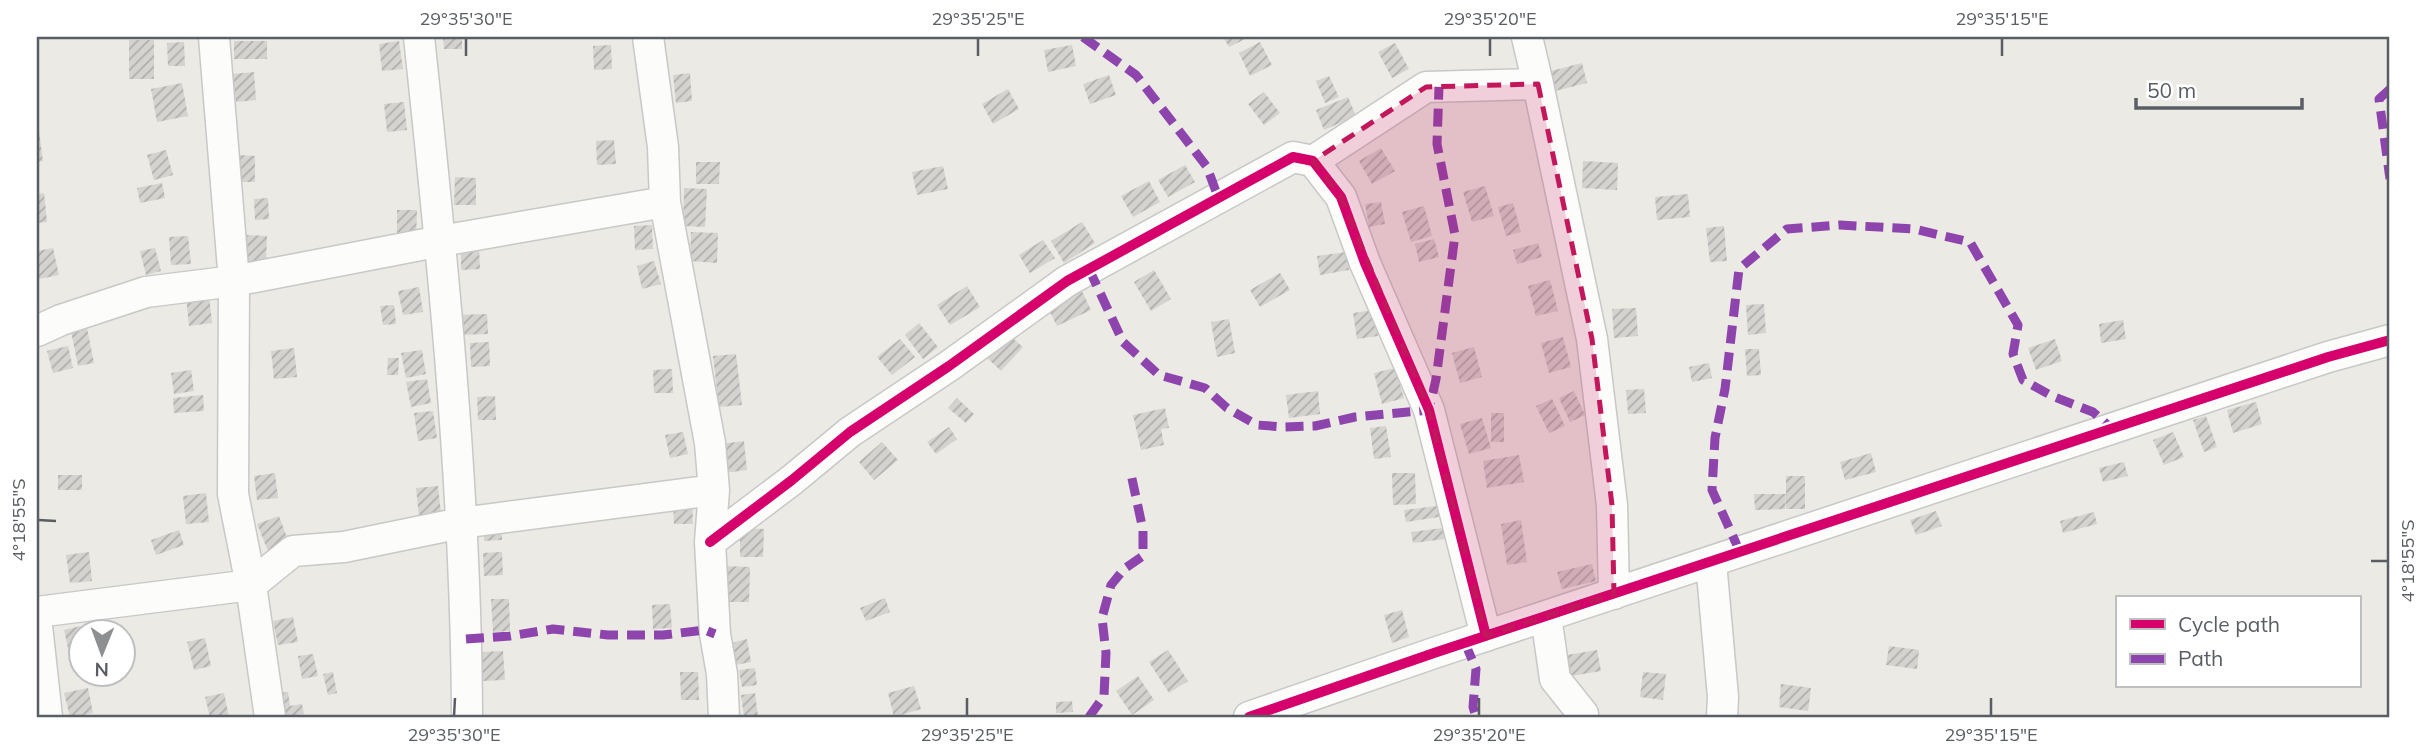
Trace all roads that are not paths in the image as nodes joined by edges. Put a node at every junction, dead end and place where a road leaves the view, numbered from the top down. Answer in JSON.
{"nodes":[{"id":1,"x":214,"y":37,"type":"edge"},
{"id":2,"x":419,"y":37,"type":"edge"},
{"id":3,"x":648,"y":37,"type":"edge"},
{"id":4,"x":1527,"y":37,"type":"edge"},
{"id":5,"x":1538,"y":84,"type":"junction"},
{"id":6,"x":1313,"y":161,"type":"junction"},
{"id":7,"x":665,"y":202,"type":"junction"},
{"id":8,"x":441,"y":241,"type":"junction"},
{"id":9,"x":234,"y":281,"type":"junction"},
{"id":10,"x":37,"y":331,"type":"edge"},
{"id":11,"x":2390,"y":341,"type":"edge"},
{"id":12,"x":714,"y":490,"type":"junction"},
{"id":13,"x":461,"y":523,"type":"junction"},
{"id":14,"x":710,"y":541,"type":"junction"},
{"id":15,"x":1711,"y":562,"type":"junction"},
{"id":16,"x":251,"y":585,"type":"junction"},
{"id":17,"x":1614,"y":594,"type":"junction"},
{"id":18,"x":37,"y":612,"type":"edge"},
{"id":19,"x":1546,"y":616,"type":"junction"},
{"id":20,"x":37,"y":626,"type":"edge"},
{"id":21,"x":1486,"y":636,"type":"junction"},
{"id":22,"x":47,"y":717,"type":"edge"},
{"id":23,"x":270,"y":717,"type":"edge"},
{"id":24,"x":467,"y":717,"type":"edge"},
{"id":25,"x":724,"y":717,"type":"edge"},
{"id":26,"x":1249,"y":717,"type":"edge"},
{"id":27,"x":1583,"y":717,"type":"edge"},
{"id":28,"x":1722,"y":717,"type":"edge"}],
"edges":[{"from":1,"to":9,"type":"street"},
{"from":2,"to":8,"type":"street"},
{"from":3,"to":7,"type":"street"},
{"from":4,"to":5,"type":"street"},
{"from":5,"to":6,"type":"street"},
{"from":5,"to":17,"type":"street"},
{"from":6,"to":14,"type":"street"},
{"from":6,"to":21,"type":"street"},
{"from":7,"to":8,"type":"street"},
{"from":7,"to":12,"type":"street"},
{"from":8,"to":9,"type":"street"},
{"from":8,"to":13,"type":"street"},
{"from":9,"to":10,"type":"street"},
{"from":9,"to":16,"type":"street"},
{"from":11,"to":15,"type":"street"},
{"from":12,"to":13,"type":"street"},
{"from":12,"to":14,"type":"street"},
{"from":13,"to":16,"type":"street"},
{"from":13,"to":24,"type":"street"},
{"from":14,"to":25,"type":"street"},
{"from":15,"to":17,"type":"street"},
{"from":15,"to":28,"type":"street"},
{"from":16,"to":18,"type":"street"},
{"from":16,"to":23,"type":"street"},
{"from":17,"to":19,"type":"street"},
{"from":19,"to":21,"type":"street"},
{"from":19,"to":27,"type":"street"},
{"from":20,"to":22,"type":"street"},
{"from":21,"to":26,"type":"street"}]}
